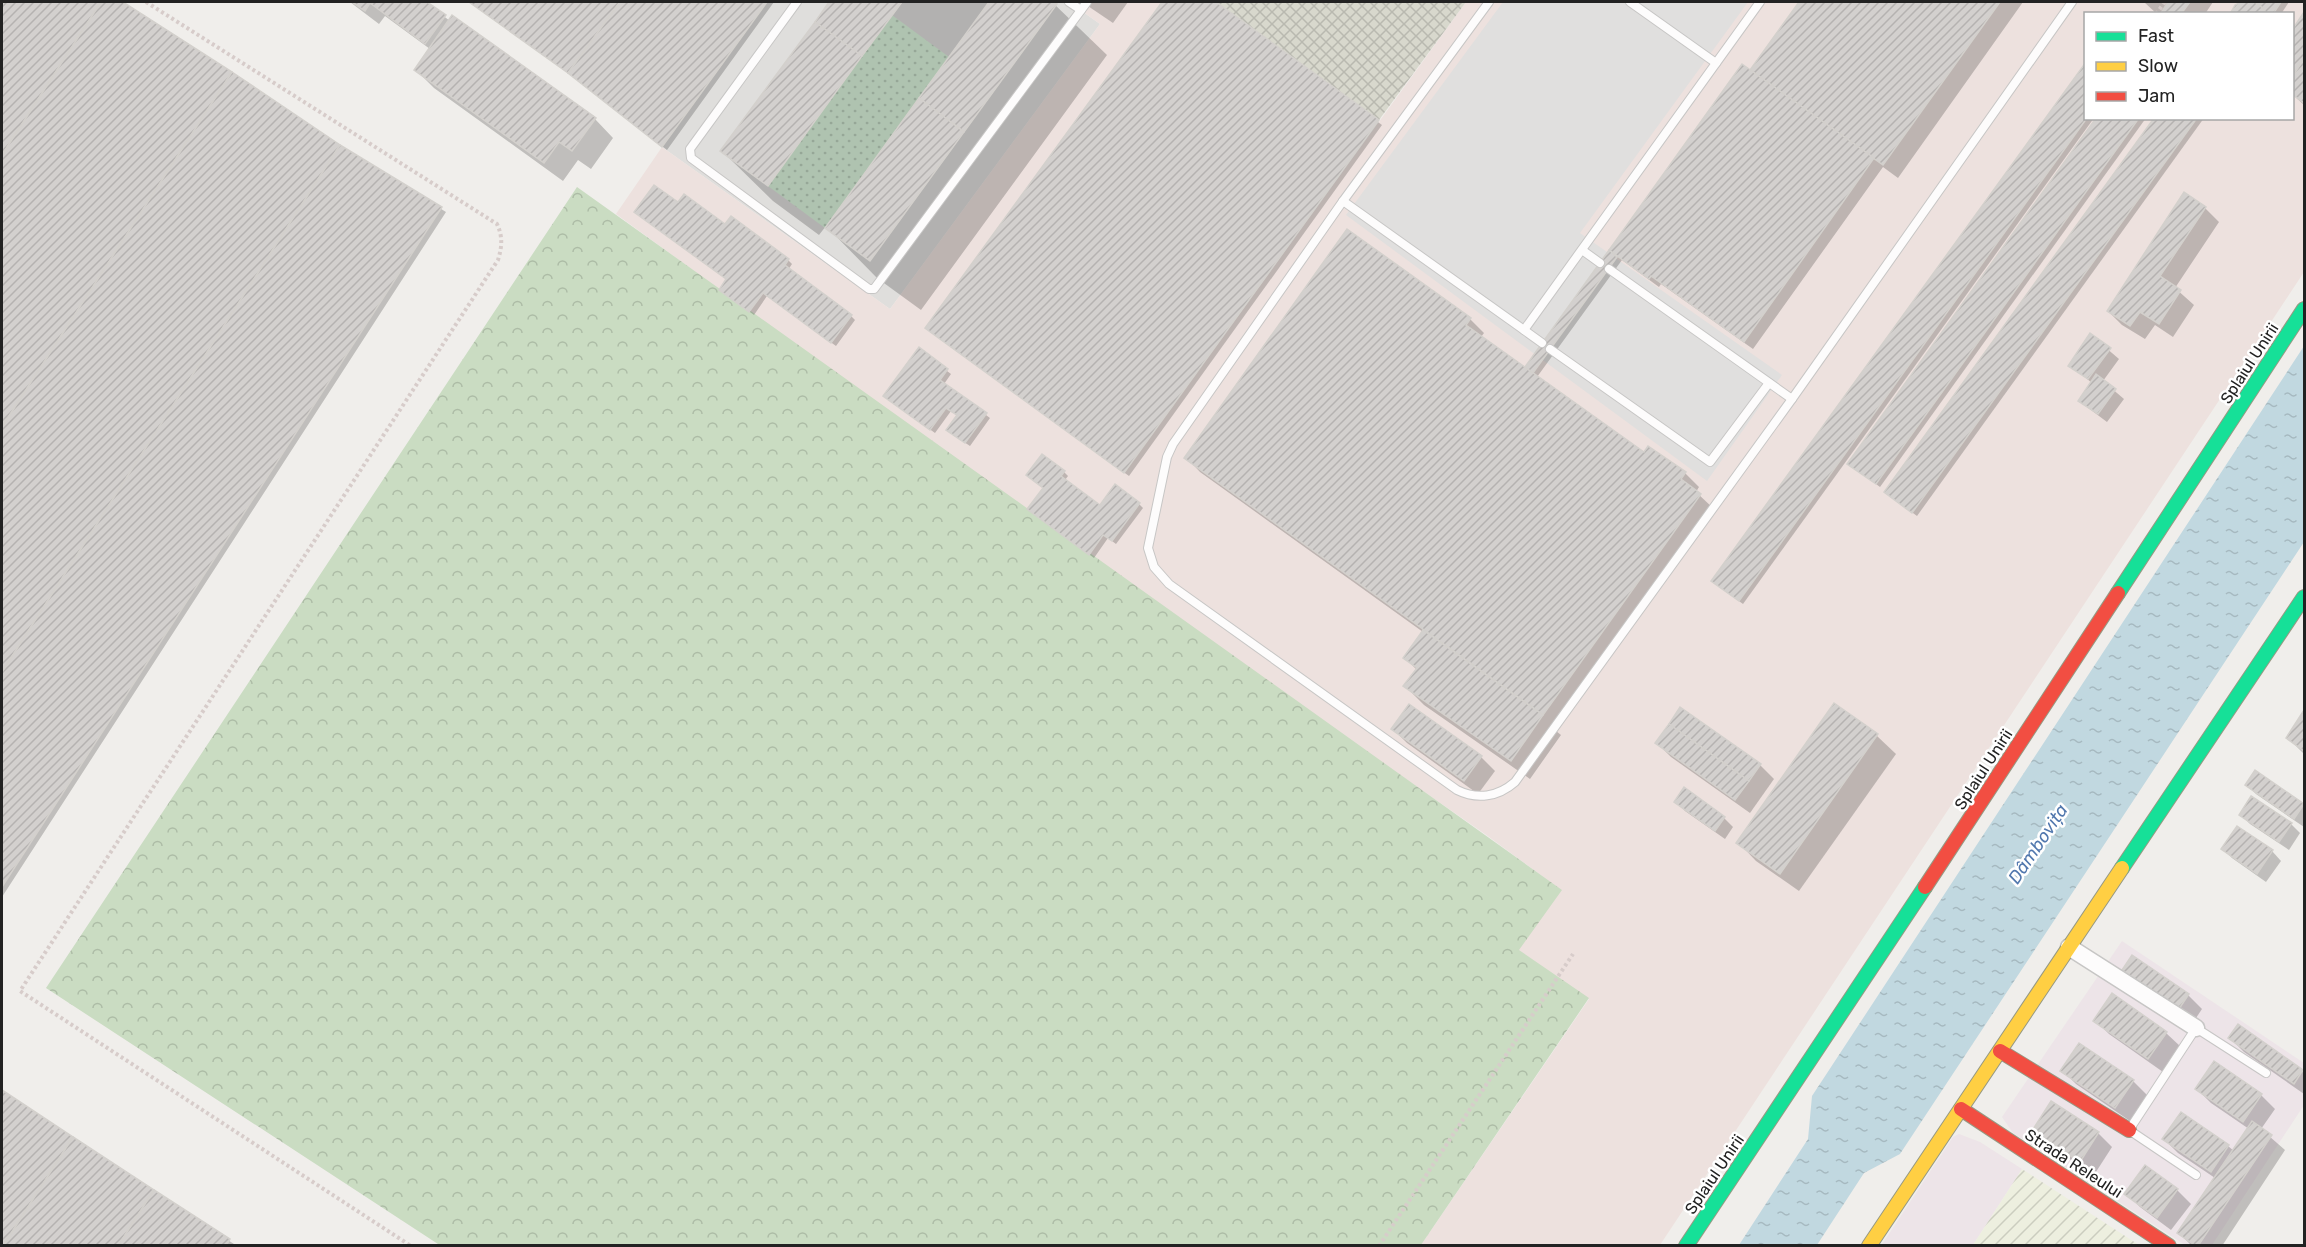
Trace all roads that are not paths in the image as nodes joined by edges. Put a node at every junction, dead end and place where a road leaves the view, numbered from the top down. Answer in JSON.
{"nodes":[{"id":1,"x":797,"y":2,"type":"edge"},
{"id":2,"x":1069,"y":2,"type":"edge"},
{"id":3,"x":1087,"y":2,"type":"edge"},
{"id":4,"x":1489,"y":2,"type":"edge"},
{"id":5,"x":1630,"y":2,"type":"edge"},
{"id":6,"x":1760,"y":2,"type":"edge"},
{"id":7,"x":2072,"y":2,"type":"edge"},
{"id":8,"x":1081,"y":10,"type":"junction"},
{"id":9,"x":1716,"y":63,"type":"junction"},
{"id":10,"x":1343,"y":201,"type":"junction"},
{"id":11,"x":1581,"y":250,"type":"junction"},
{"id":12,"x":1600,"y":263,"type":"dead end"},
{"id":13,"x":1608,"y":269,"type":"dead end"},
{"id":14,"x":2304,"y":309,"type":"edge"},
{"id":15,"x":1524,"y":330,"type":"junction"},
{"id":16,"x":1542,"y":343,"type":"dead end"},
{"id":17,"x":1550,"y":349,"type":"dead end"},
{"id":18,"x":1769,"y":383,"type":"junction"},
{"id":19,"x":1792,"y":399,"type":"junction"},
{"id":20,"x":2304,"y":597,"type":"edge"},
{"id":21,"x":2069,"y":947,"type":"junction"},
{"id":22,"x":2196,"y":1028,"type":"junction"},
{"id":23,"x":2000,"y":1051,"type":"junction"},
{"id":24,"x":2266,"y":1073,"type":"dead end"},
{"id":25,"x":1961,"y":1109,"type":"junction"},
{"id":26,"x":2129,"y":1130,"type":"junction"},
{"id":27,"x":2196,"y":1175,"type":"dead end"},
{"id":28,"x":1686,"y":1245,"type":"edge"},
{"id":29,"x":1869,"y":1245,"type":"edge"},
{"id":30,"x":2169,"y":1245,"type":"edge"}],
"edges":[{"from":1,"to":8,"type":"lane"},
{"from":2,"to":8,"type":"lane"},
{"from":3,"to":8,"type":"lane"},
{"from":4,"to":10,"type":"lane"},
{"from":5,"to":9,"type":"lane"},
{"from":6,"to":9,"type":"lane"},
{"from":7,"to":19,"type":"lane"},
{"from":9,"to":11,"type":"lane"},
{"from":10,"to":15,"type":"lane"},
{"from":10,"to":19,"type":"lane"},
{"from":11,"to":12,"type":"lane"},
{"from":11,"to":15,"type":"lane"},
{"from":13,"to":18,"type":"lane"},
{"from":14,"to":28,"type":"main road","name":"Splaiul Unirii"},
{"from":15,"to":16,"type":"lane"},
{"from":17,"to":18,"type":"lane"},
{"from":18,"to":19,"type":"lane"},
{"from":20,"to":21,"type":"main road"},
{"from":21,"to":22,"type":"street"},
{"from":21,"to":23,"type":"main road"},
{"from":22,"to":24,"type":"lane"},
{"from":22,"to":26,"type":"lane"},
{"from":23,"to":25,"type":"main road"},
{"from":23,"to":26,"type":"main road"},
{"from":25,"to":29,"type":"main road"},
{"from":25,"to":30,"type":"main road","name":"Strada Releului"},
{"from":26,"to":27,"type":"lane"}]}
